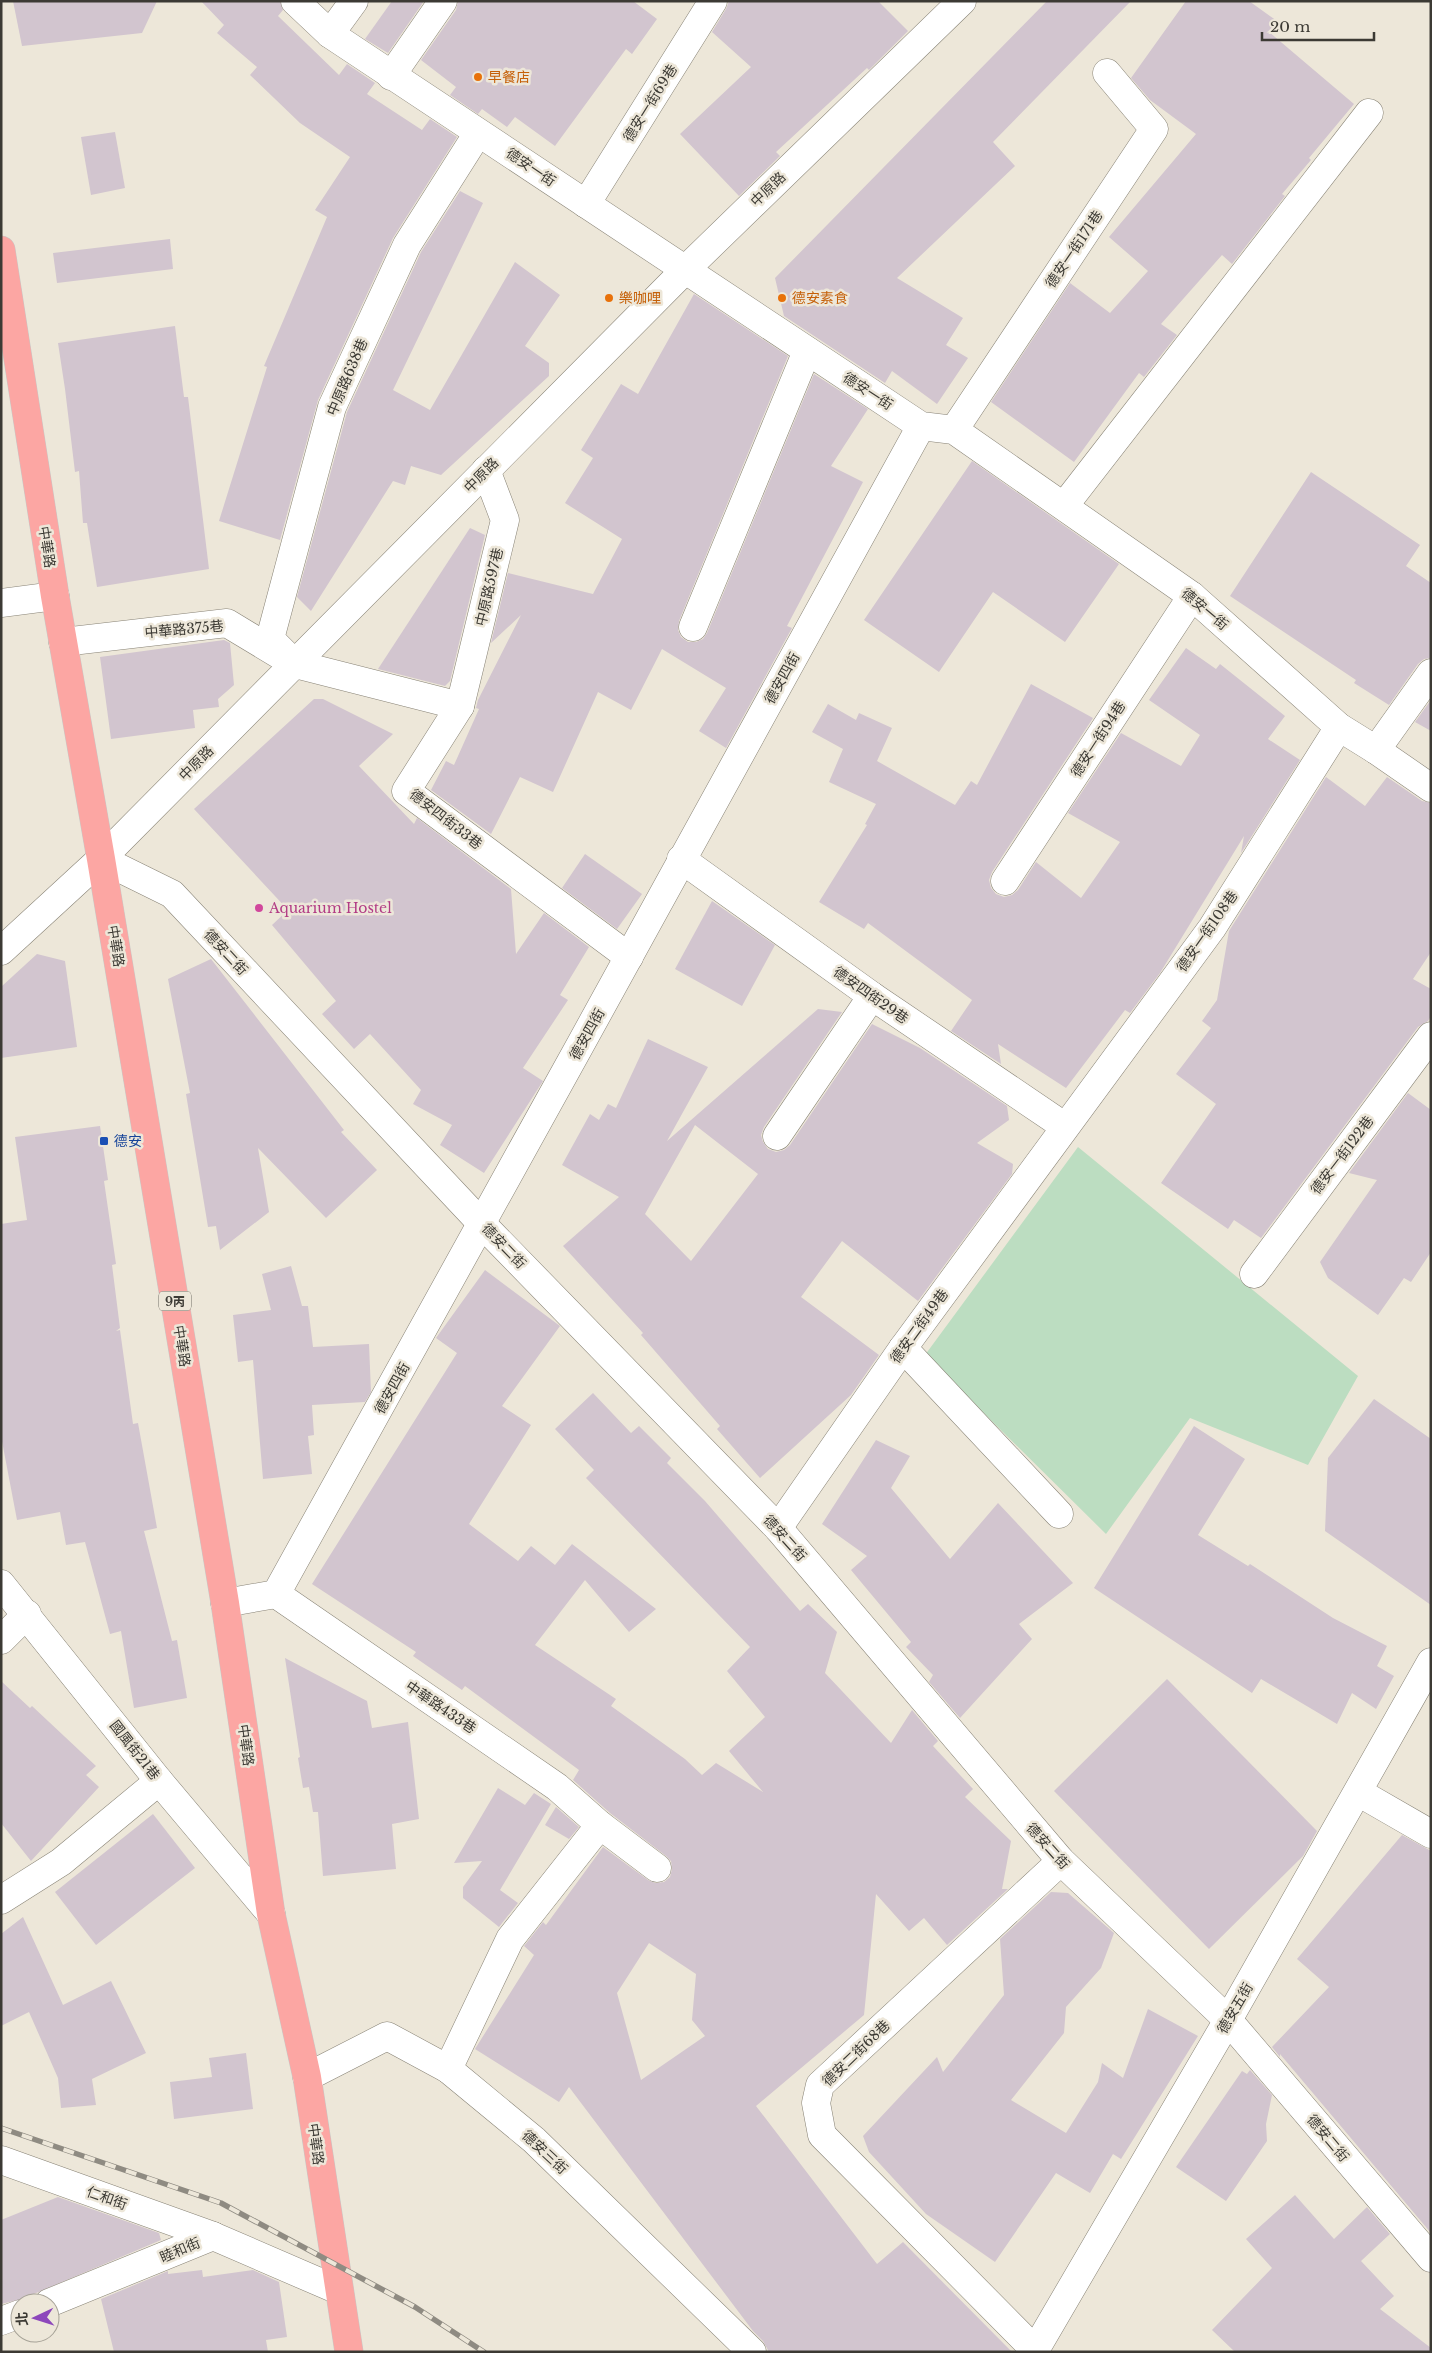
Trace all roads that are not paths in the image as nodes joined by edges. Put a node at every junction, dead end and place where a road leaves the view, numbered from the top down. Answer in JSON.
{"nodes":[{"id":1,"x":295,"y":1,"type":"edge"},
{"id":2,"x":354,"y":1,"type":"edge"},
{"id":3,"x":443,"y":1,"type":"edge"},
{"id":4,"x":713,"y":1,"type":"edge"},
{"id":5,"x":962,"y":1,"type":"edge"},
{"id":6,"x":330,"y":34,"type":"junction"},
{"id":7,"x":1107,"y":73,"type":"dead end"},
{"id":8,"x":391,"y":76,"type":"junction"},
{"id":9,"x":1370,"y":114,"type":"dead end"},
{"id":10,"x":478,"y":133,"type":"junction"},
{"id":11,"x":586,"y":204,"type":"junction"},
{"id":12,"x":1,"y":250,"type":"edge"},
{"id":13,"x":684,"y":270,"type":"junction"},
{"id":14,"x":807,"y":351,"type":"junction"},
{"id":15,"x":921,"y":426,"type":"junction"},
{"id":16,"x":954,"y":430,"type":"junction"},
{"id":17,"x":486,"y":470,"type":"junction"},
{"id":18,"x":1064,"y":506,"type":"junction"},
{"id":19,"x":55,"y":596,"type":"junction"},
{"id":20,"x":1192,"y":596,"type":"junction"},
{"id":21,"x":1,"y":603,"type":"edge"},
{"id":22,"x":693,"y":627,"type":"dead end"},
{"id":23,"x":64,"y":642,"type":"junction"},
{"id":24,"x":295,"y":664,"type":"junction"},
{"id":25,"x":1431,"y":673,"type":"edge"},
{"id":26,"x":460,"y":706,"type":"junction"},
{"id":27,"x":1339,"y":728,"type":"junction"},
{"id":28,"x":1376,"y":750,"type":"junction"},
{"id":29,"x":1431,"y":788,"type":"edge"},
{"id":30,"x":101,"y":859,"type":"junction"},
{"id":31,"x":681,"y":859,"type":"junction"},
{"id":32,"x":1004,"y":881,"type":"dead end"},
{"id":33,"x":1,"y":951,"type":"edge"},
{"id":34,"x":629,"y":956,"type":"junction"},
{"id":35,"x":872,"y":996,"type":"junction"},
{"id":36,"x":1431,"y":1036,"type":"edge"},
{"id":37,"x":1064,"y":1126,"type":"junction"},
{"id":38,"x":777,"y":1136,"type":"dead end"},
{"id":39,"x":483,"y":1225,"type":"junction"},
{"id":40,"x":1254,"y":1274,"type":"dead end"},
{"id":41,"x":903,"y":1348,"type":"junction"},
{"id":42,"x":1059,"y":1514,"type":"dead end"},
{"id":43,"x":778,"y":1528,"type":"junction"},
{"id":44,"x":1,"y":1584,"type":"edge"},
{"id":45,"x":276,"y":1594,"type":"junction"},
{"id":46,"x":224,"y":1603,"type":"junction"},
{"id":47,"x":27,"y":1614,"type":"junction"},
{"id":48,"x":1,"y":1640,"type":"edge"},
{"id":49,"x":1431,"y":1662,"type":"edge"},
{"id":50,"x":159,"y":1781,"type":"junction"},
{"id":51,"x":1358,"y":1792,"type":"junction"},
{"id":52,"x":600,"y":1824,"type":"junction"},
{"id":53,"x":1431,"y":1834,"type":"edge"},
{"id":54,"x":1060,"y":1861,"type":"junction"},
{"id":55,"x":657,"y":1868,"type":"dead end"},
{"id":56,"x":1,"y":1900,"type":"edge"},
{"id":57,"x":271,"y":1914,"type":"junction"},
{"id":58,"x":1228,"y":2020,"type":"junction"},
{"id":59,"x":448,"y":2069,"type":"junction"},
{"id":60,"x":306,"y":2077,"type":"junction"},
{"id":61,"x":1,"y":2160,"type":"edge"},
{"id":62,"x":212,"y":2236,"type":"junction"},
{"id":63,"x":1431,"y":2258,"type":"edge"},
{"id":64,"x":338,"y":2290,"type":"junction"},
{"id":65,"x":60,"y":2298,"type":"edge"},
{"id":66,"x":1034,"y":2351,"type":"edge"},
{"id":67,"x":349,"y":2352,"type":"edge"},
{"id":68,"x":752,"y":2352,"type":"edge"}],
"edges":[{"from":1,"to":6,"type":"street","name":"德安一街"},
{"from":2,"to":6,"type":"street"},
{"from":3,"to":8,"type":"street"},
{"from":4,"to":11,"type":"street","name":"德安一街69巷"},
{"from":5,"to":13,"type":"street","name":"中原路"},
{"from":6,"to":8,"type":"street","name":"德安一街"},
{"from":7,"to":16,"type":"street","name":"德安一街171巷"},
{"from":8,"to":10,"type":"street","name":"德安一街"},
{"from":9,"to":18,"type":"street"},
{"from":10,"to":11,"type":"street","name":"德安一街"},
{"from":10,"to":24,"type":"street","name":"中原路638巷"},
{"from":11,"to":13,"type":"street","name":"德安一街"},
{"from":12,"to":19,"type":"main road","name":"中華路","number":"9丙"},
{"from":13,"to":14,"type":"street","name":"德安一街"},
{"from":13,"to":17,"type":"street","name":"中原路"},
{"from":14,"to":15,"type":"street","name":"德安一街"},
{"from":14,"to":22,"type":"street"},
{"from":15,"to":16,"type":"street","name":"德安一街"},
{"from":15,"to":31,"type":"street","name":"德安四街"},
{"from":16,"to":18,"type":"street","name":"德安一街"},
{"from":17,"to":24,"type":"street","name":"中原路"},
{"from":17,"to":26,"type":"street","name":"中原路597巷"},
{"from":18,"to":20,"type":"street","name":"德安一街"},
{"from":19,"to":21,"type":"street"},
{"from":19,"to":23,"type":"main road","name":"中華路","number":"9丙"},
{"from":20,"to":27,"type":"street","name":"德安一街"},
{"from":20,"to":32,"type":"street","name":"德安一街94巷"},
{"from":23,"to":24,"type":"street","name":"中華路375巷"},
{"from":23,"to":30,"type":"main road","name":"中華路","number":"9丙"},
{"from":24,"to":26,"type":"street"},
{"from":24,"to":30,"type":"street","name":"中原路"},
{"from":25,"to":28,"type":"street"},
{"from":26,"to":34,"type":"street","name":"德安四街33巷"},
{"from":27,"to":28,"type":"street","name":"德安一街"},
{"from":27,"to":37,"type":"street","name":"德安一街108巷"},
{"from":28,"to":29,"type":"street","name":"德安一街"},
{"from":30,"to":33,"type":"street","name":"中原路"},
{"from":30,"to":39,"type":"street","name":"德安二街"},
{"from":30,"to":46,"type":"main road","name":"中華路","number":"9丙"},
{"from":31,"to":34,"type":"street","name":"德安四街"},
{"from":31,"to":35,"type":"street","name":"德安四街29巷"},
{"from":34,"to":39,"type":"street","name":"德安四街"},
{"from":35,"to":37,"type":"street","name":"德安四街29巷"},
{"from":35,"to":38,"type":"street"},
{"from":36,"to":40,"type":"street","name":"德安一街122巷"},
{"from":37,"to":41,"type":"street","name":"德安二街49巷"},
{"from":39,"to":43,"type":"street","name":"德安二街"},
{"from":39,"to":45,"type":"street","name":"德安四街"},
{"from":41,"to":42,"type":"street"},
{"from":41,"to":43,"type":"street","name":"德安二街49巷"},
{"from":43,"to":54,"type":"street","name":"德安二街"},
{"from":44,"to":47,"type":"street","name":"國風街21巷"},
{"from":45,"to":46,"type":"street"},
{"from":45,"to":52,"type":"street","name":"中華路433巷"},
{"from":46,"to":57,"type":"main road","name":"中華路","number":"9丙"},
{"from":47,"to":48,"type":"street"},
{"from":47,"to":50,"type":"street","name":"國風街21巷"},
{"from":49,"to":51,"type":"street","name":"德安五街"},
{"from":50,"to":56,"type":"street"},
{"from":50,"to":57,"type":"street","name":"國風街21巷"},
{"from":51,"to":53,"type":"street"},
{"from":51,"to":58,"type":"street","name":"德安五街"},
{"from":52,"to":55,"type":"street","name":"中華路433巷"},
{"from":52,"to":59,"type":"street"},
{"from":54,"to":58,"type":"street","name":"德安二街"},
{"from":54,"to":66,"type":"street","name":"德安二街68巷"},
{"from":57,"to":60,"type":"main road","name":"中華路","number":"9丙"},
{"from":58,"to":63,"type":"street","name":"德安二街"},
{"from":58,"to":66,"type":"street","name":"德安五街"},
{"from":59,"to":60,"type":"street","name":"德安三街"},
{"from":59,"to":68,"type":"street","name":"德安三街"},
{"from":60,"to":64,"type":"main road","name":"中華路","number":"9丙"},
{"from":61,"to":62,"type":"street","name":"仁和街"},
{"from":62,"to":64,"type":"street","name":"睦和街"},
{"from":62,"to":65,"type":"street","name":"睦和街"},
{"from":64,"to":67,"type":"main road","name":"中華路","number":"9丙"}]}
